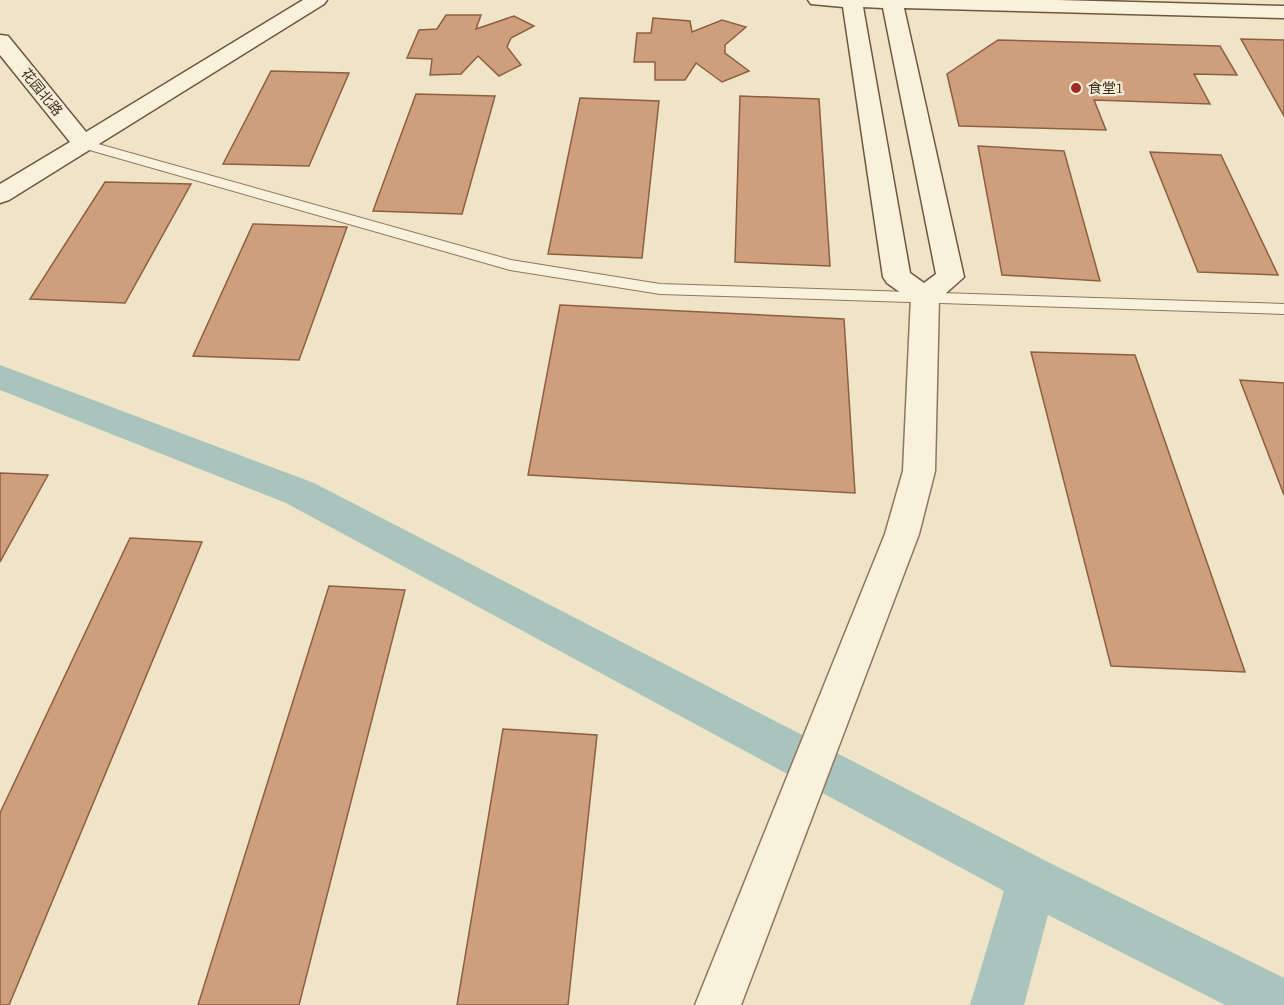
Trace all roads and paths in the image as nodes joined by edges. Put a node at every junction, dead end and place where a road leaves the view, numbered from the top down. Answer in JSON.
{"nodes":[{"id":1,"x":317,"y":0,"type":"edge"},
{"id":2,"x":818,"y":0,"type":"edge"},
{"id":3,"x":852,"y":0,"type":"edge"},
{"id":4,"x":892,"y":1,"type":"edge"},
{"id":5,"x":1284,"y":12,"type":"edge"},
{"id":6,"x":0,"y":41,"type":"edge"},
{"id":7,"x":84,"y":144,"type":"junction"},
{"id":8,"x":0,"y":195,"type":"edge"},
{"id":9,"x":925,"y":297,"type":"junction"},
{"id":10,"x":1284,"y":309,"type":"edge"},
{"id":11,"x":718,"y":1005,"type":"edge"}],
"edges":[{"from":1,"to":7,"type":"street"},
{"from":2,"to":3,"type":"street"},
{"from":3,"to":4,"type":"street"},
{"from":3,"to":9,"type":"street"},
{"from":4,"to":5,"type":"street"},
{"from":4,"to":9,"type":"street"},
{"from":6,"to":7,"type":"street","name":"花园北路"},
{"from":7,"to":8,"type":"street"},
{"from":7,"to":9,"type":"lane"},
{"from":9,"to":10,"type":"lane"},
{"from":9,"to":11,"type":"street"}]}
